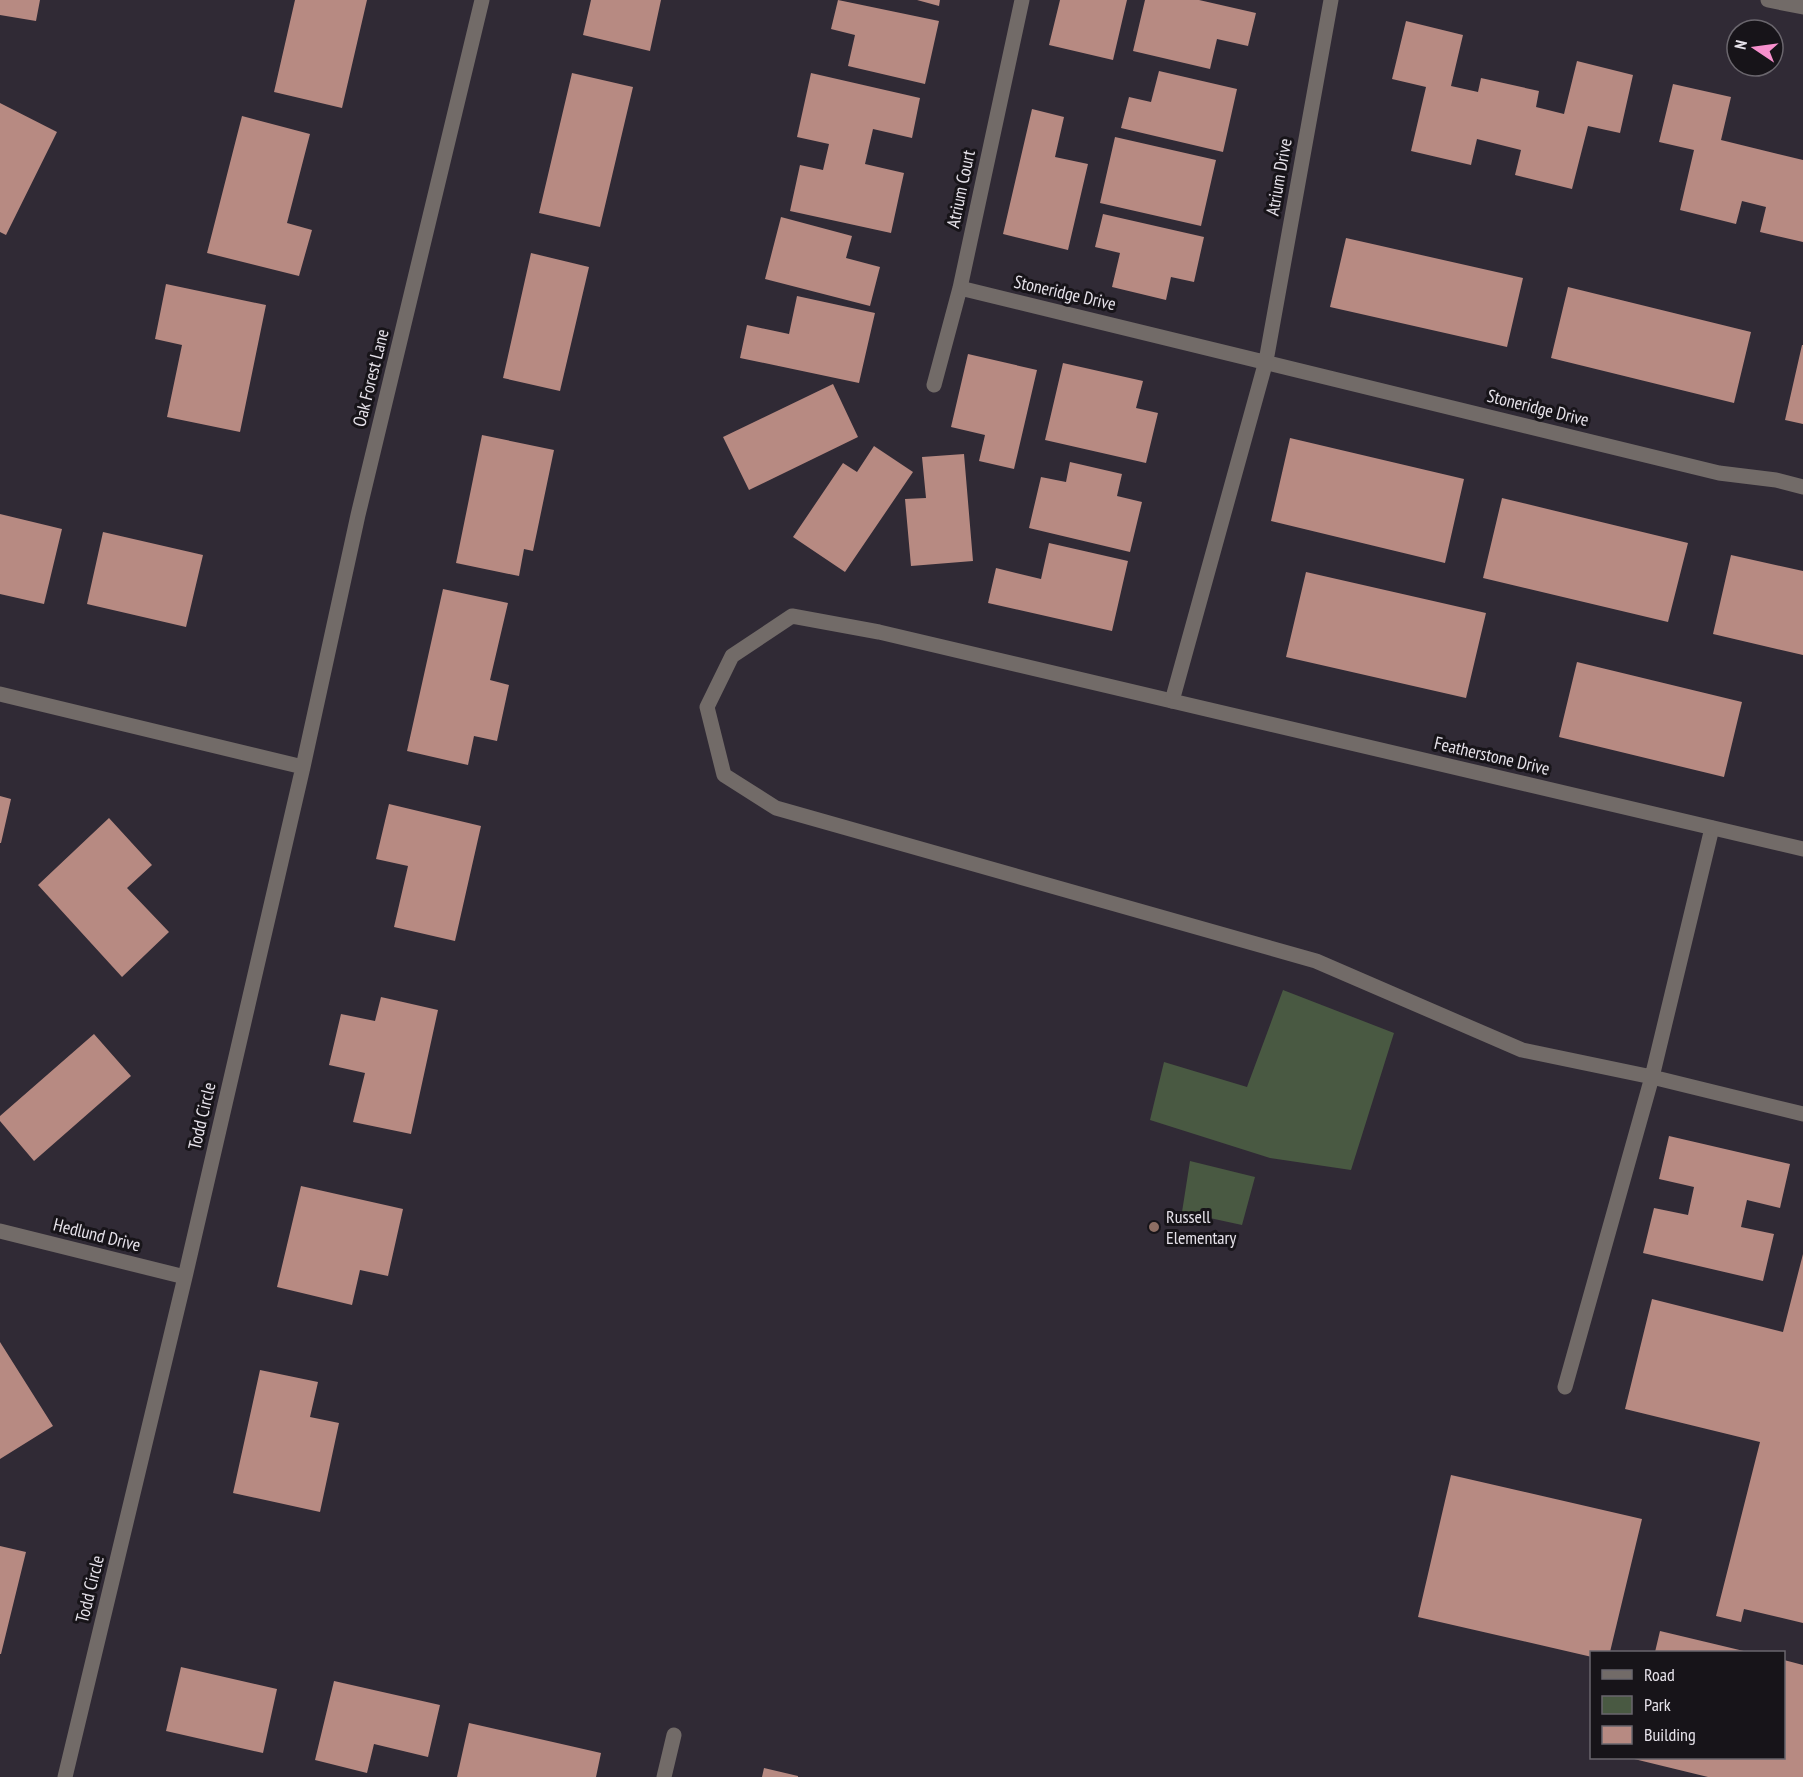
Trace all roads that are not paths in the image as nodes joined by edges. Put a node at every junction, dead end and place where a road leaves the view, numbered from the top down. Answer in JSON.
{"nodes":[{"id":1,"x":482,"y":0,"type":"edge"},
{"id":2,"x":1022,"y":0,"type":"edge"},
{"id":3,"x":1331,"y":0,"type":"edge"},
{"id":4,"x":1768,"y":0,"type":"edge"},
{"id":5,"x":1803,"y":7,"type":"edge"},
{"id":6,"x":960,"y":288,"type":"junction"},
{"id":7,"x":1266,"y":361,"type":"junction"},
{"id":8,"x":934,"y":385,"type":"dead end"},
{"id":9,"x":1803,"y":487,"type":"edge"},
{"id":10,"x":0,"y":694,"type":"edge"},
{"id":11,"x":1172,"y":701,"type":"junction"},
{"id":12,"x":303,"y":767,"type":"junction"},
{"id":13,"x":1712,"y":828,"type":"junction"},
{"id":14,"x":1803,"y":849,"type":"edge"},
{"id":15,"x":1652,"y":1077,"type":"junction"},
{"id":16,"x":1803,"y":1114,"type":"edge"},
{"id":17,"x":0,"y":1231,"type":"edge"},
{"id":18,"x":185,"y":1277,"type":"junction"},
{"id":19,"x":1565,"y":1387,"type":"dead end"},
{"id":20,"x":674,"y":1735,"type":"dead end"},
{"id":21,"x":64,"y":1777,"type":"edge"},
{"id":22,"x":664,"y":1777,"type":"edge"}],
"edges":[{"from":1,"to":12,"type":"street","name":"Oak Forest Lane"},
{"from":2,"to":6,"type":"street","name":"Atrium Court"},
{"from":3,"to":7,"type":"street","name":"Atrium Drive"},
{"from":4,"to":5,"type":"street"},
{"from":6,"to":7,"type":"street","name":"Stoneridge Drive"},
{"from":6,"to":8,"type":"street","name":"Atrium Court"},
{"from":7,"to":9,"type":"street","name":"Stoneridge Drive"},
{"from":7,"to":11,"type":"street"},
{"from":10,"to":12,"type":"street"},
{"from":11,"to":13,"type":"street","name":"Featherstone Drive"},
{"from":11,"to":15,"type":"street","name":"Featherstone Drive"},
{"from":12,"to":18,"type":"street","name":"Todd Circle"},
{"from":13,"to":14,"type":"street","name":"Featherstone Drive"},
{"from":13,"to":15,"type":"street"},
{"from":15,"to":16,"type":"street","name":"Featherstone Drive"},
{"from":15,"to":19,"type":"street"},
{"from":17,"to":18,"type":"street","name":"Hedlund Drive"},
{"from":18,"to":21,"type":"street","name":"Todd Circle"},
{"from":20,"to":22,"type":"street"}]}
